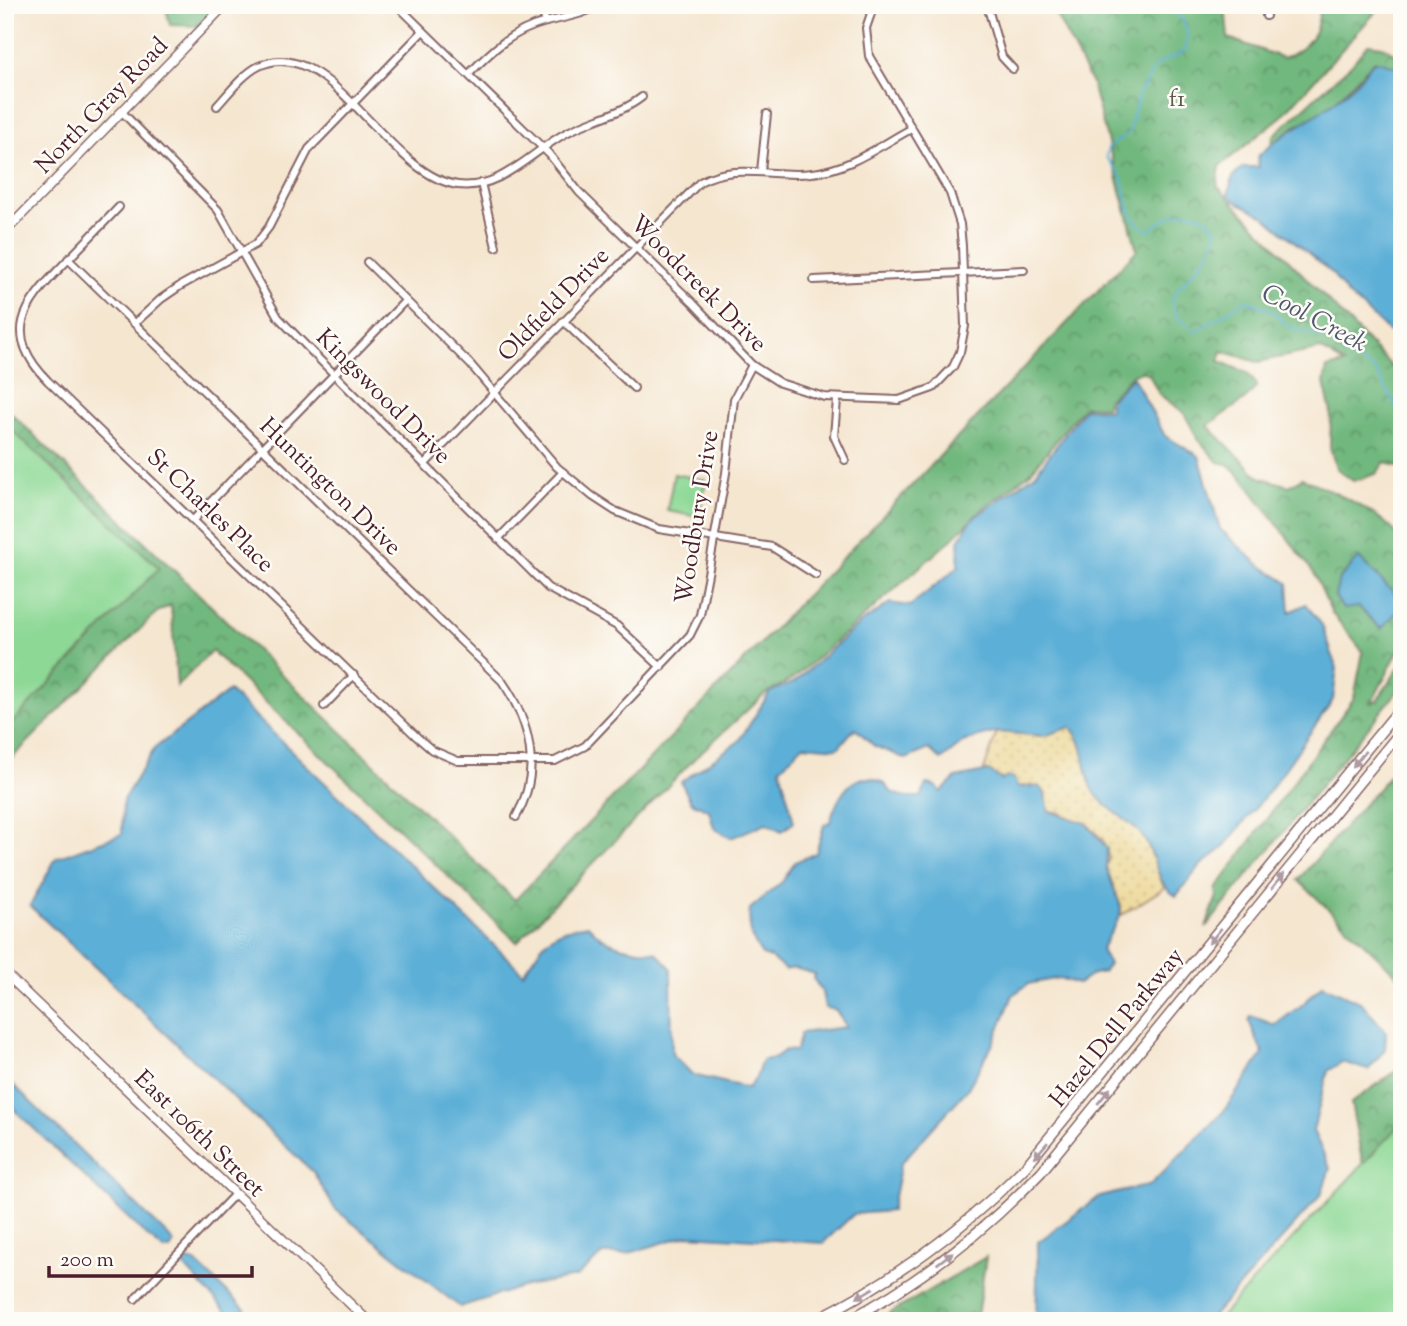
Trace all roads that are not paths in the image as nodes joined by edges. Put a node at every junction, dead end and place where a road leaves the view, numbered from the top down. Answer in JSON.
{"nodes":[{"id":1,"x":225,"y":5,"type":"edge"},
{"id":2,"x":397,"y":5,"type":"edge"},
{"id":3,"x":540,"y":5,"type":"edge"},
{"id":4,"x":598,"y":5,"type":"edge"},
{"id":5,"x":874,"y":5,"type":"edge"},
{"id":6,"x":988,"y":5,"type":"edge"},
{"id":7,"x":1267,"y":5,"type":"edge"},
{"id":8,"x":1266,"y":16,"type":"dead end"},
{"id":9,"x":546,"y":22,"type":"junction"},
{"id":10,"x":423,"y":30,"type":"junction"},
{"id":11,"x":1013,"y":69,"type":"dead end"},
{"id":12,"x":468,"y":74,"type":"junction"},
{"id":13,"x":642,"y":97,"type":"dead end"},
{"id":14,"x":352,"y":104,"type":"junction"},
{"id":15,"x":217,"y":106,"type":"dead end"},
{"id":16,"x":122,"y":111,"type":"junction"},
{"id":17,"x":767,"y":114,"type":"dead end"},
{"id":18,"x":911,"y":129,"type":"junction"},
{"id":19,"x":543,"y":148,"type":"junction"},
{"id":20,"x":761,"y":171,"type":"junction"},
{"id":21,"x":481,"y":183,"type":"junction"},
{"id":22,"x":119,"y":207,"type":"dead end"},
{"id":23,"x":5,"y":232,"type":"edge"},
{"id":24,"x":496,"y":247,"type":"dead end"},
{"id":25,"x":635,"y":247,"type":"junction"},
{"id":26,"x":242,"y":253,"type":"junction"},
{"id":27,"x":68,"y":259,"type":"junction"},
{"id":28,"x":367,"y":261,"type":"dead end"},
{"id":29,"x":1024,"y":270,"type":"dead end"},
{"id":30,"x":963,"y":273,"type":"junction"},
{"id":31,"x":814,"y":280,"type":"dead end"},
{"id":32,"x":405,"y":301,"type":"junction"},
{"id":33,"x":563,"y":321,"type":"junction"},
{"id":34,"x":135,"y":323,"type":"junction"},
{"id":35,"x":752,"y":365,"type":"junction"},
{"id":36,"x":335,"y":374,"type":"junction"},
{"id":37,"x":634,"y":388,"type":"dead end"},
{"id":38,"x":495,"y":392,"type":"junction"},
{"id":39,"x":837,"y":400,"type":"junction"},
{"id":40,"x":263,"y":447,"type":"junction"},
{"id":41,"x":845,"y":460,"type":"dead end"},
{"id":42,"x":425,"y":464,"type":"junction"},
{"id":43,"x":563,"y":472,"type":"junction"},
{"id":44,"x":193,"y":520,"type":"junction"},
{"id":45,"x":714,"y":538,"type":"junction"},
{"id":46,"x":498,"y":539,"type":"junction"},
{"id":47,"x":816,"y":575,"type":"dead end"},
{"id":48,"x":661,"y":667,"type":"junction"},
{"id":49,"x":354,"y":675,"type":"junction"},
{"id":50,"x":324,"y":706,"type":"dead end"},
{"id":51,"x":1402,"y":706,"type":"edge"},
{"id":52,"x":1402,"y":730,"type":"edge"},
{"id":53,"x":531,"y":762,"type":"junction"},
{"id":54,"x":516,"y":817,"type":"dead end"},
{"id":55,"x":5,"y":973,"type":"edge"},
{"id":56,"x":235,"y":1194,"type":"junction"},
{"id":57,"x":135,"y":1299,"type":"dead end"},
{"id":58,"x":368,"y":1321,"type":"edge"},
{"id":59,"x":813,"y":1321,"type":"edge"},
{"id":60,"x":847,"y":1321,"type":"edge"}],
"edges":[{"from":1,"to":16,"type":"street","name":"North Gray Road"},
{"from":2,"to":10,"type":"street","name":"Woodcreek Drive"},
{"from":3,"to":9,"type":"street"},
{"from":4,"to":9,"type":"street"},
{"from":5,"to":18,"type":"street","name":"Woodcreek Drive"},
{"from":6,"to":11,"type":"street"},
{"from":7,"to":8,"type":"street"},
{"from":9,"to":12,"type":"street"},
{"from":10,"to":12,"type":"street","name":"Woodcreek Drive"},
{"from":10,"to":14,"type":"street"},
{"from":12,"to":19,"type":"street","name":"Woodcreek Drive"},
{"from":13,"to":19,"type":"street"},
{"from":14,"to":15,"type":"street"},
{"from":14,"to":21,"type":"street"},
{"from":14,"to":26,"type":"street"},
{"from":16,"to":23,"type":"street","name":"North Gray Road"},
{"from":16,"to":26,"type":"street","name":"Kingswood Drive"},
{"from":17,"to":20,"type":"street"},
{"from":18,"to":20,"type":"street","name":"Oldfield Drive"},
{"from":18,"to":30,"type":"street","name":"Woodcreek Drive"},
{"from":19,"to":21,"type":"street"},
{"from":19,"to":25,"type":"street","name":"Woodcreek Drive"},
{"from":20,"to":25,"type":"street","name":"Oldfield Drive"},
{"from":21,"to":24,"type":"street"},
{"from":22,"to":27,"type":"street","name":"St Charles Place"},
{"from":25,"to":33,"type":"street","name":"Oldfield Drive"},
{"from":25,"to":35,"type":"street","name":"Woodcreek Drive"},
{"from":26,"to":34,"type":"street"},
{"from":26,"to":36,"type":"street","name":"Kingswood Drive"},
{"from":27,"to":34,"type":"street","name":"Huntington Drive"},
{"from":27,"to":44,"type":"street","name":"St Charles Place"},
{"from":28,"to":32,"type":"street"},
{"from":29,"to":30,"type":"street"},
{"from":30,"to":31,"type":"street"},
{"from":30,"to":39,"type":"street","name":"Woodcreek Drive"},
{"from":32,"to":36,"type":"street"},
{"from":32,"to":38,"type":"street"},
{"from":33,"to":37,"type":"street"},
{"from":33,"to":38,"type":"street","name":"Oldfield Drive"},
{"from":34,"to":40,"type":"street","name":"Huntington Drive"},
{"from":35,"to":39,"type":"street","name":"Woodcreek Drive"},
{"from":35,"to":45,"type":"street","name":"Woodbury Drive"},
{"from":36,"to":40,"type":"street"},
{"from":36,"to":42,"type":"street","name":"Kingswood Drive"},
{"from":38,"to":42,"type":"street","name":"Oldfield Drive"},
{"from":38,"to":43,"type":"street"},
{"from":39,"to":41,"type":"street"},
{"from":40,"to":44,"type":"street"},
{"from":40,"to":53,"type":"street","name":"Huntington Drive"},
{"from":42,"to":46,"type":"street","name":"Kingswood Drive"},
{"from":43,"to":45,"type":"street"},
{"from":43,"to":46,"type":"street"},
{"from":44,"to":49,"type":"street","name":"St Charles Place"},
{"from":45,"to":47,"type":"street"},
{"from":45,"to":48,"type":"street","name":"Woodbury Drive"},
{"from":46,"to":48,"type":"street","name":"Kingswood Drive"},
{"from":48,"to":53,"type":"street","name":"Woodbury Drive"},
{"from":49,"to":50,"type":"street"},
{"from":49,"to":53,"type":"street","name":"St Charles Place"},
{"from":51,"to":59,"type":"main road","name":"Hazel Dell Parkway","one_way":true},
{"from":60,"to":52,"type":"main road","name":"Hazel Dell Parkway","one_way":true},
{"from":53,"to":54,"type":"street","name":"Huntington Drive"},
{"from":55,"to":56,"type":"street","name":"East 106th Street"},
{"from":56,"to":57,"type":"street"},
{"from":56,"to":58,"type":"street","name":"East 106th Street"}]}
